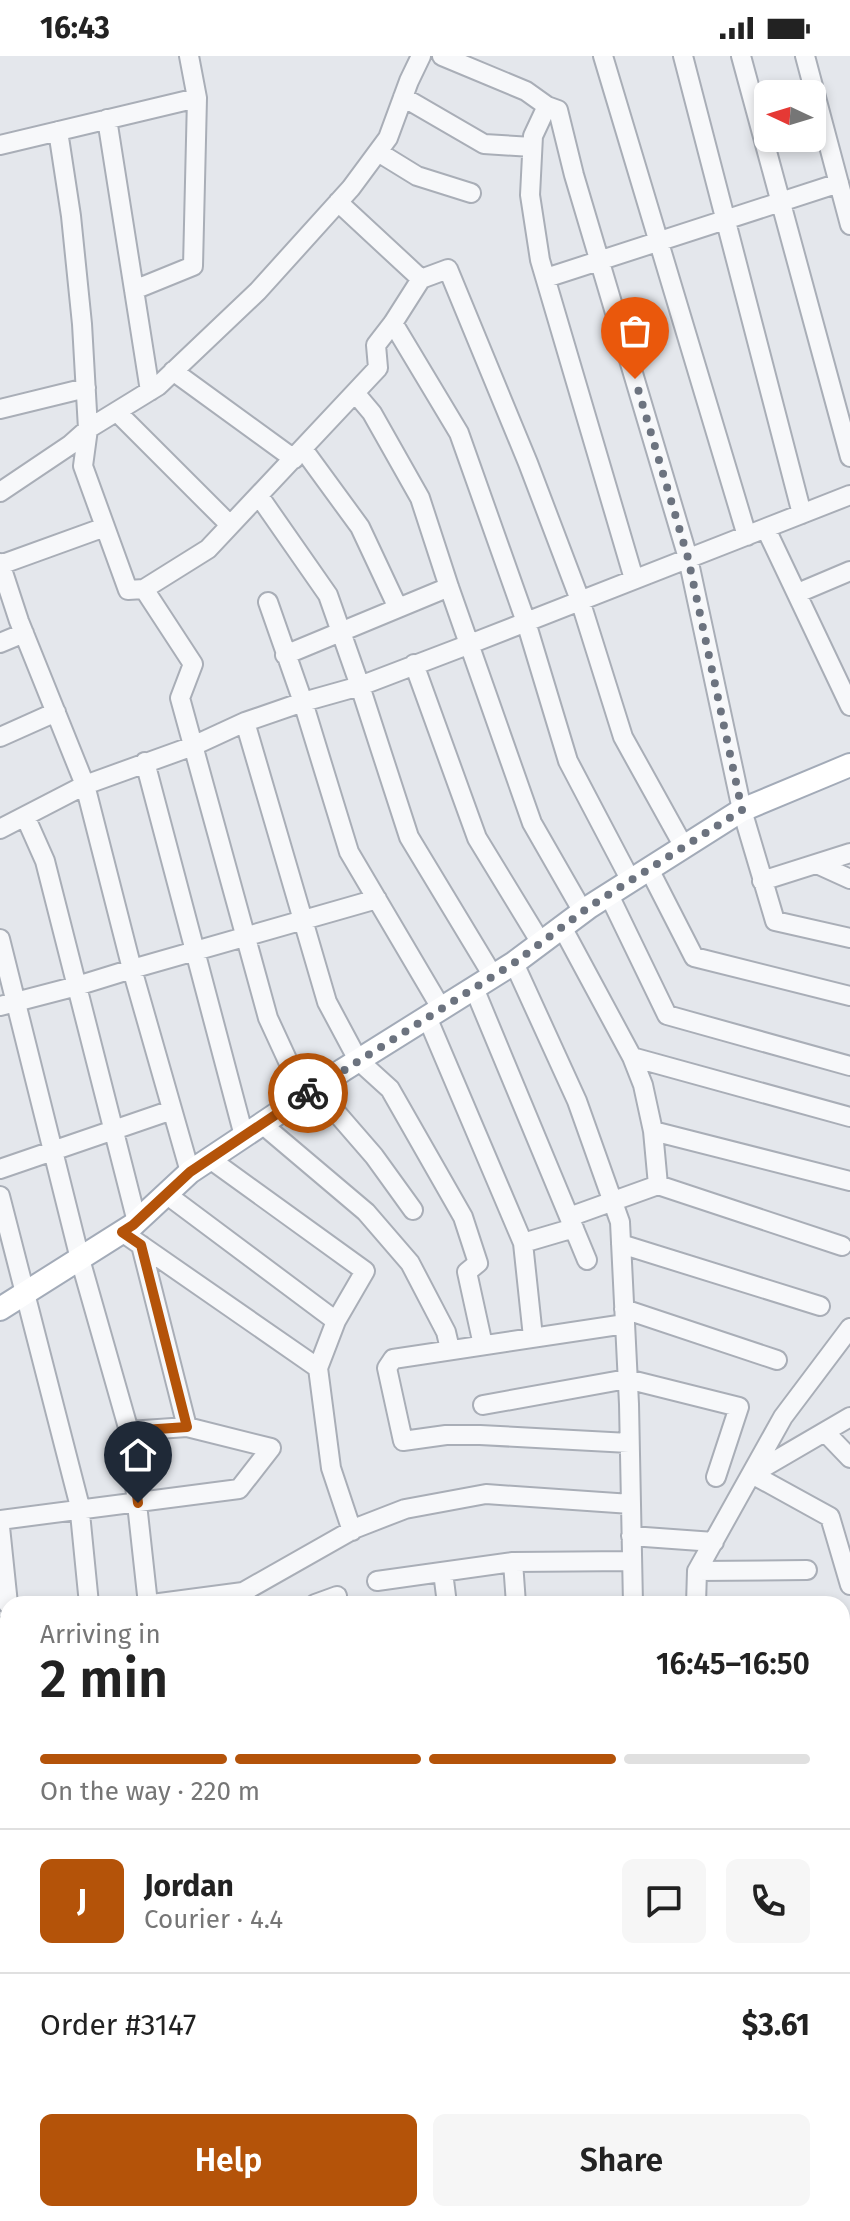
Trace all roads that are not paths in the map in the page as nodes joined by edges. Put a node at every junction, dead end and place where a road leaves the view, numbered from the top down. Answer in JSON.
{"nodes":[{"id":1,"x":189,"y":56,"type":"edge"},
{"id":2,"x":442,"y":56,"type":"edge"},
{"id":3,"x":603,"y":56,"type":"edge"},
{"id":4,"x":683,"y":56,"type":"edge"},
{"id":5,"x":741,"y":56,"type":"edge"},
{"id":6,"x":805,"y":56,"type":"edge"},
{"id":7,"x":416,"y":58,"type":"edge"},
{"id":8,"x":403,"y":97,"type":"junction"},
{"id":9,"x":197,"y":98,"type":"junction"},
{"id":10,"x":547,"y":106,"type":"junction"},
{"id":11,"x":107,"y":119,"type":"junction"},
{"id":12,"x":58,"y":131,"type":"junction"},
{"id":13,"x":0,"y":145,"type":"edge"},
{"id":14,"x":532,"y":147,"type":"junction"},
{"id":15,"x":378,"y":152,"type":"junction"},
{"id":16,"x":839,"y":183,"type":"junction"},
{"id":17,"x":471,"y":193,"type":"dead end"},
{"id":18,"x":338,"y":202,"type":"junction"},
{"id":19,"x":781,"y":202,"type":"junction"},
{"id":20,"x":726,"y":220,"type":"junction"},
{"id":21,"x":850,"y":225,"type":"edge"},
{"id":22,"x":658,"y":242,"type":"junction"},
{"id":23,"x":599,"y":260,"type":"junction"},
{"id":24,"x":546,"y":278,"type":"junction"},
{"id":25,"x":421,"y":279,"type":"junction"},
{"id":26,"x":134,"y":290,"type":"junction"},
{"id":27,"x":393,"y":323,"type":"junction"},
{"id":28,"x":173,"y":371,"type":"junction"},
{"id":29,"x":86,"y":388,"type":"junction"},
{"id":30,"x":150,"y":391,"type":"junction"},
{"id":31,"x":356,"y":394,"type":"junction"},
{"id":32,"x":0,"y":409,"type":"edge"},
{"id":33,"x":117,"y":412,"type":"junction"},
{"id":34,"x":88,"y":429,"type":"junction"},
{"id":35,"x":298,"y":454,"type":"junction"},
{"id":36,"x":850,"y":457,"type":"edge"},
{"id":37,"x":0,"y":492,"type":"edge"},
{"id":38,"x":850,"y":495,"type":"edge"},
{"id":39,"x":259,"y":496,"type":"junction"},
{"id":40,"x":802,"y":514,"type":"junction"},
{"id":41,"x":230,"y":525,"type":"junction"},
{"id":42,"x":105,"y":527,"type":"junction"},
{"id":43,"x":766,"y":529,"type":"junction"},
{"id":44,"x":747,"y":536,"type":"junction"},
{"id":45,"x":688,"y":558,"type":"junction"},
{"id":46,"x":0,"y":565,"type":"edge"},
{"id":47,"x":850,"y":571,"type":"edge"},
{"id":48,"x":634,"y":579,"type":"junction"},
{"id":49,"x":449,"y":587,"type":"junction"},
{"id":50,"x":144,"y":589,"type":"junction"},
{"id":51,"x":798,"y":593,"type":"junction"},
{"id":52,"x":580,"y":600,"type":"junction"},
{"id":53,"x":268,"y":602,"type":"dead end"},
{"id":54,"x":398,"y":608,"type":"junction"},
{"id":55,"x":526,"y":622,"type":"junction"},
{"id":56,"x":341,"y":632,"type":"junction"},
{"id":57,"x":24,"y":633,"type":"junction"},
{"id":58,"x":0,"y":643,"type":"edge"},
{"id":59,"x":470,"y":644,"type":"junction"},
{"id":60,"x":285,"y":655,"type":"junction"},
{"id":61,"x":414,"y":664,"type":"junction"},
{"id":62,"x":360,"y":686,"type":"junction"},
{"id":63,"x":303,"y":702,"type":"junction"},
{"id":64,"x":850,"y":706,"type":"edge"},
{"id":65,"x":56,"y":712,"type":"junction"},
{"id":66,"x":245,"y":722,"type":"junction"},
{"id":67,"x":0,"y":737,"type":"edge"},
{"id":68,"x":193,"y":746,"type":"junction"},
{"id":69,"x":145,"y":762,"type":"junction"},
{"id":70,"x":850,"y":765,"type":"edge"},
{"id":71,"x":85,"y":785,"type":"junction"},
{"id":72,"x":742,"y":810,"type":"junction"},
{"id":73,"x":25,"y":816,"type":"junction"},
{"id":74,"x":0,"y":829,"type":"edge"},
{"id":75,"x":684,"y":847,"type":"junction"},
{"id":76,"x":850,"y":853,"type":"edge"},
{"id":77,"x":817,"y":864,"type":"junction"},
{"id":78,"x":640,"y":875,"type":"junction"},
{"id":79,"x":850,"y":879,"type":"edge"},
{"id":80,"x":762,"y":881,"type":"junction"},
{"id":81,"x":609,"y":895,"type":"junction"},
{"id":82,"x":377,"y":899,"type":"junction"},
{"id":83,"x":583,"y":912,"type":"junction"},
{"id":84,"x":303,"y":920,"type":"junction"},
{"id":85,"x":562,"y":927,"type":"junction"},
{"id":86,"x":246,"y":936,"type":"junction"},
{"id":87,"x":850,"y":938,"type":"edge"},
{"id":88,"x":0,"y":939,"type":"edge"},
{"id":89,"x":541,"y":943,"type":"junction"},
{"id":90,"x":195,"y":951,"type":"junction"},
{"id":91,"x":514,"y":963,"type":"junction"},
{"id":92,"x":132,"y":969,"type":"junction"},
{"id":93,"x":484,"y":982,"type":"junction"},
{"id":94,"x":77,"y":986,"type":"junction"},
{"id":95,"x":850,"y":996,"type":"edge"},
{"id":96,"x":8,"y":1004,"type":"edge"},
{"id":97,"x":434,"y":1012,"type":"junction"},
{"id":98,"x":632,"y":1057,"type":"junction"},
{"id":99,"x":358,"y":1060,"type":"junction"},
{"id":100,"x":850,"y":1066,"type":"edge"},
{"id":101,"x":310,"y":1092,"type":"junction"},
{"id":102,"x":172,"y":1110,"type":"junction"},
{"id":103,"x":850,"y":1117,"type":"edge"},
{"id":104,"x":114,"y":1130,"type":"junction"},
{"id":105,"x":253,"y":1130,"type":"junction"},
{"id":106,"x":653,"y":1131,"type":"junction"},
{"id":107,"x":53,"y":1152,"type":"junction"},
{"id":108,"x":210,"y":1159,"type":"junction"},
{"id":109,"x":0,"y":1169,"type":"edge"},
{"id":110,"x":190,"y":1172,"type":"junction"},
{"id":111,"x":850,"y":1181,"type":"edge"},
{"id":112,"x":658,"y":1185,"type":"junction"},
{"id":113,"x":166,"y":1194,"type":"junction"},
{"id":114,"x":0,"y":1196,"type":"edge"},
{"id":115,"x":613,"y":1202,"type":"junction"},
{"id":116,"x":413,"y":1210,"type":"dead end"},
{"id":117,"x":572,"y":1223,"type":"junction"},
{"id":118,"x":133,"y":1233,"type":"junction"},
{"id":119,"x":523,"y":1243,"type":"junction"},
{"id":120,"x":621,"y":1244,"type":"junction"},
{"id":121,"x":842,"y":1246,"type":"dead end"},
{"id":122,"x":80,"y":1259,"type":"junction"},
{"id":123,"x":587,"y":1260,"type":"dead end"},
{"id":124,"x":25,"y":1293,"type":"junction"},
{"id":125,"x":820,"y":1306,"type":"dead end"},
{"id":126,"x":0,"y":1309,"type":"edge"},
{"id":127,"x":625,"y":1316,"type":"junction"},
{"id":128,"x":336,"y":1321,"type":"junction"},
{"id":129,"x":850,"y":1328,"type":"edge"},
{"id":130,"x":533,"y":1337,"type":"junction"},
{"id":131,"x":483,"y":1345,"type":"junction"},
{"id":132,"x":450,"y":1349,"type":"junction"},
{"id":133,"x":777,"y":1360,"type":"dead end"},
{"id":134,"x":318,"y":1368,"type":"junction"},
{"id":135,"x":627,"y":1379,"type":"junction"},
{"id":136,"x":483,"y":1405,"type":"dead end"},
{"id":137,"x":850,"y":1417,"type":"edge"},
{"id":138,"x":187,"y":1427,"type":"junction"},
{"id":139,"x":129,"y":1431,"type":"junction"},
{"id":140,"x":825,"y":1432,"type":"junction"},
{"id":141,"x":629,"y":1443,"type":"junction"},
{"id":142,"x":850,"y":1458,"type":"edge"},
{"id":143,"x":752,"y":1474,"type":"junction"},
{"id":144,"x":716,"y":1477,"type":"dead end"},
{"id":145,"x":138,"y":1503,"type":"junction"},
{"id":146,"x":631,"y":1504,"type":"junction"},
{"id":147,"x":79,"y":1510,"type":"junction"},
{"id":148,"x":0,"y":1520,"type":"edge"},
{"id":149,"x":0,"y":1527,"type":"edge"},
{"id":150,"x":352,"y":1531,"type":"junction"},
{"id":151,"x":631,"y":1536,"type":"junction"},
{"id":152,"x":714,"y":1542,"type":"junction"},
{"id":153,"x":632,"y":1561,"type":"junction"},
{"id":154,"x":513,"y":1562,"type":"junction"},
{"id":155,"x":807,"y":1570,"type":"dead end"},
{"id":156,"x":697,"y":1571,"type":"junction"},
{"id":157,"x":443,"y":1572,"type":"junction"},
{"id":158,"x":377,"y":1581,"type":"dead end"},
{"id":159,"x":850,"y":1584,"type":"edge"},
{"id":160,"x":7,"y":1596,"type":"edge"},
{"id":161,"x":88,"y":1596,"type":"edge"},
{"id":162,"x":149,"y":1596,"type":"edge"},
{"id":163,"x":212,"y":1596,"type":"edge"},
{"id":164,"x":446,"y":1596,"type":"edge"},
{"id":165,"x":515,"y":1596,"type":"edge"},
{"id":166,"x":633,"y":1596,"type":"edge"},
{"id":167,"x":696,"y":1596,"type":"edge"}],
"edges":[{"from":1,"to":9,"type":"street"},
{"from":2,"to":10,"type":"street"},
{"from":3,"to":22,"type":"street"},
{"from":4,"to":20,"type":"street"},
{"from":5,"to":19,"type":"street"},
{"from":6,"to":16,"type":"street"},
{"from":7,"to":8,"type":"street"},
{"from":8,"to":14,"type":"street"},
{"from":8,"to":15,"type":"street"},
{"from":9,"to":11,"type":"street"},
{"from":9,"to":26,"type":"street"},
{"from":10,"to":14,"type":"street"},
{"from":10,"to":23,"type":"street"},
{"from":11,"to":12,"type":"street"},
{"from":11,"to":26,"type":"street"},
{"from":12,"to":13,"type":"street"},
{"from":12,"to":29,"type":"street"},
{"from":14,"to":24,"type":"street"},
{"from":15,"to":17,"type":"street"},
{"from":15,"to":18,"type":"street"},
{"from":16,"to":19,"type":"street"},
{"from":16,"to":21,"type":"street"},
{"from":18,"to":25,"type":"street"},
{"from":18,"to":28,"type":"street"},
{"from":19,"to":20,"type":"street"},
{"from":19,"to":36,"type":"street"},
{"from":20,"to":22,"type":"street"},
{"from":20,"to":40,"type":"street"},
{"from":22,"to":23,"type":"street"},
{"from":22,"to":44,"type":"street"},
{"from":23,"to":24,"type":"street"},
{"from":23,"to":45,"type":"street"},
{"from":24,"to":48,"type":"street"},
{"from":25,"to":27,"type":"street"},
{"from":25,"to":52,"type":"street"},
{"from":26,"to":30,"type":"street"},
{"from":27,"to":31,"type":"street"},
{"from":27,"to":55,"type":"street"},
{"from":28,"to":30,"type":"street"},
{"from":28,"to":35,"type":"street"},
{"from":29,"to":32,"type":"street"},
{"from":29,"to":34,"type":"street"},
{"from":30,"to":33,"type":"street"},
{"from":31,"to":35,"type":"street"},
{"from":31,"to":49,"type":"street"},
{"from":33,"to":34,"type":"street"},
{"from":33,"to":41,"type":"street"},
{"from":34,"to":37,"type":"street"},
{"from":34,"to":42,"type":"street"},
{"from":35,"to":39,"type":"street"},
{"from":35,"to":54,"type":"street"},
{"from":38,"to":40,"type":"street"},
{"from":39,"to":41,"type":"street"},
{"from":39,"to":56,"type":"street"},
{"from":40,"to":43,"type":"street"},
{"from":41,"to":50,"type":"street"},
{"from":42,"to":46,"type":"street"},
{"from":42,"to":50,"type":"street"},
{"from":43,"to":44,"type":"street"},
{"from":43,"to":51,"type":"street"},
{"from":44,"to":45,"type":"street"},
{"from":45,"to":48,"type":"street"},
{"from":45,"to":72,"type":"street"},
{"from":46,"to":57,"type":"street"},
{"from":47,"to":51,"type":"street"},
{"from":48,"to":52,"type":"street"},
{"from":49,"to":54,"type":"street"},
{"from":49,"to":59,"type":"street"},
{"from":50,"to":68,"type":"street"},
{"from":51,"to":64,"type":"street"},
{"from":52,"to":55,"type":"street"},
{"from":52,"to":75,"type":"street"},
{"from":53,"to":60,"type":"street"},
{"from":54,"to":56,"type":"street"},
{"from":55,"to":59,"type":"street"},
{"from":55,"to":78,"type":"street"},
{"from":56,"to":60,"type":"street"},
{"from":56,"to":62,"type":"street"},
{"from":57,"to":58,"type":"street"},
{"from":57,"to":65,"type":"street"},
{"from":59,"to":61,"type":"street"},
{"from":59,"to":83,"type":"street"},
{"from":60,"to":63,"type":"street"},
{"from":61,"to":62,"type":"street"},
{"from":61,"to":89,"type":"street"},
{"from":62,"to":63,"type":"street"},
{"from":62,"to":93,"type":"street"},
{"from":63,"to":66,"type":"street"},
{"from":63,"to":82,"type":"street"},
{"from":65,"to":67,"type":"street"},
{"from":65,"to":71,"type":"street"},
{"from":66,"to":68,"type":"street"},
{"from":66,"to":84,"type":"street"},
{"from":68,"to":69,"type":"street"},
{"from":68,"to":86,"type":"street"},
{"from":69,"to":71,"type":"street"},
{"from":69,"to":90,"type":"street"},
{"from":70,"to":72,"type":"main road"},
{"from":71,"to":73,"type":"street"},
{"from":71,"to":92,"type":"street"},
{"from":72,"to":75,"type":"main road"},
{"from":72,"to":80,"type":"street"},
{"from":73,"to":74,"type":"street"},
{"from":73,"to":94,"type":"street"},
{"from":75,"to":78,"type":"main road"},
{"from":76,"to":77,"type":"street"},
{"from":77,"to":79,"type":"street"},
{"from":77,"to":80,"type":"street"},
{"from":78,"to":81,"type":"main road"},
{"from":78,"to":95,"type":"street"},
{"from":80,"to":87,"type":"street"},
{"from":81,"to":83,"type":"main road"},
{"from":81,"to":100,"type":"street"},
{"from":82,"to":84,"type":"street"},
{"from":82,"to":97,"type":"street"},
{"from":83,"to":85,"type":"main road"},
{"from":84,"to":86,"type":"street"},
{"from":84,"to":99,"type":"street"},
{"from":85,"to":89,"type":"main road"},
{"from":85,"to":98,"type":"street"},
{"from":86,"to":90,"type":"street"},
{"from":86,"to":101,"type":"street"},
{"from":88,"to":96,"type":"street"},
{"from":89,"to":91,"type":"main road"},
{"from":90,"to":92,"type":"street"},
{"from":90,"to":105,"type":"street"},
{"from":91,"to":93,"type":"main road"},
{"from":91,"to":115,"type":"street"},
{"from":92,"to":94,"type":"street"},
{"from":92,"to":102,"type":"street"},
{"from":93,"to":97,"type":"main road"},
{"from":93,"to":117,"type":"street"},
{"from":94,"to":96,"type":"street"},
{"from":94,"to":104,"type":"street"},
{"from":96,"to":107,"type":"street"},
{"from":97,"to":99,"type":"main road"},
{"from":97,"to":119,"type":"street"},
{"from":98,"to":103,"type":"street"},
{"from":98,"to":106,"type":"street"},
{"from":99,"to":101,"type":"main road"},
{"from":99,"to":131,"type":"street"},
{"from":101,"to":105,"type":"main road"},
{"from":101,"to":116,"type":"street"},
{"from":102,"to":104,"type":"street"},
{"from":102,"to":110,"type":"street"},
{"from":104,"to":107,"type":"street"},
{"from":104,"to":118,"type":"street"},
{"from":105,"to":108,"type":"main road"},
{"from":105,"to":132,"type":"street"},
{"from":106,"to":111,"type":"street"},
{"from":106,"to":112,"type":"street"},
{"from":107,"to":109,"type":"street"},
{"from":107,"to":122,"type":"street"},
{"from":108,"to":110,"type":"main road"},
{"from":108,"to":128,"type":"street"},
{"from":110,"to":113,"type":"main road"},
{"from":112,"to":115,"type":"street"},
{"from":112,"to":121,"type":"street"},
{"from":113,"to":118,"type":"main road"},
{"from":113,"to":128,"type":"street"},
{"from":114,"to":124,"type":"street"},
{"from":115,"to":117,"type":"street"},
{"from":115,"to":120,"type":"street"},
{"from":117,"to":119,"type":"street"},
{"from":117,"to":123,"type":"street"},
{"from":118,"to":122,"type":"main road"},
{"from":118,"to":134,"type":"street"},
{"from":118,"to":138,"type":"street"},
{"from":119,"to":130,"type":"street"},
{"from":120,"to":125,"type":"street"},
{"from":120,"to":127,"type":"street"},
{"from":122,"to":124,"type":"main road"},
{"from":122,"to":139,"type":"street"},
{"from":124,"to":126,"type":"main road"},
{"from":124,"to":147,"type":"street"},
{"from":127,"to":130,"type":"street"},
{"from":127,"to":133,"type":"street"},
{"from":127,"to":135,"type":"street"},
{"from":128,"to":134,"type":"street"},
{"from":129,"to":143,"type":"street"},
{"from":130,"to":131,"type":"street"},
{"from":131,"to":132,"type":"street"},
{"from":132,"to":141,"type":"street"},
{"from":134,"to":150,"type":"street"},
{"from":135,"to":136,"type":"street"},
{"from":135,"to":141,"type":"street"},
{"from":135,"to":144,"type":"street"},
{"from":137,"to":140,"type":"street"},
{"from":138,"to":139,"type":"street"},
{"from":138,"to":145,"type":"street"},
{"from":139,"to":145,"type":"street"},
{"from":140,"to":142,"type":"street"},
{"from":140,"to":143,"type":"street"},
{"from":141,"to":146,"type":"street"},
{"from":143,"to":152,"type":"street"},
{"from":143,"to":159,"type":"street"},
{"from":145,"to":147,"type":"street"},
{"from":145,"to":162,"type":"street"},
{"from":146,"to":150,"type":"street"},
{"from":146,"to":151,"type":"street"},
{"from":147,"to":148,"type":"street"},
{"from":147,"to":161,"type":"street"},
{"from":149,"to":160,"type":"street"},
{"from":150,"to":163,"type":"street"},
{"from":151,"to":152,"type":"street"},
{"from":151,"to":153,"type":"street"},
{"from":152,"to":156,"type":"street"},
{"from":153,"to":154,"type":"street"},
{"from":153,"to":166,"type":"street"},
{"from":154,"to":157,"type":"street"},
{"from":154,"to":165,"type":"street"},
{"from":155,"to":156,"type":"street"},
{"from":156,"to":167,"type":"street"},
{"from":157,"to":158,"type":"street"},
{"from":157,"to":164,"type":"street"}]}
